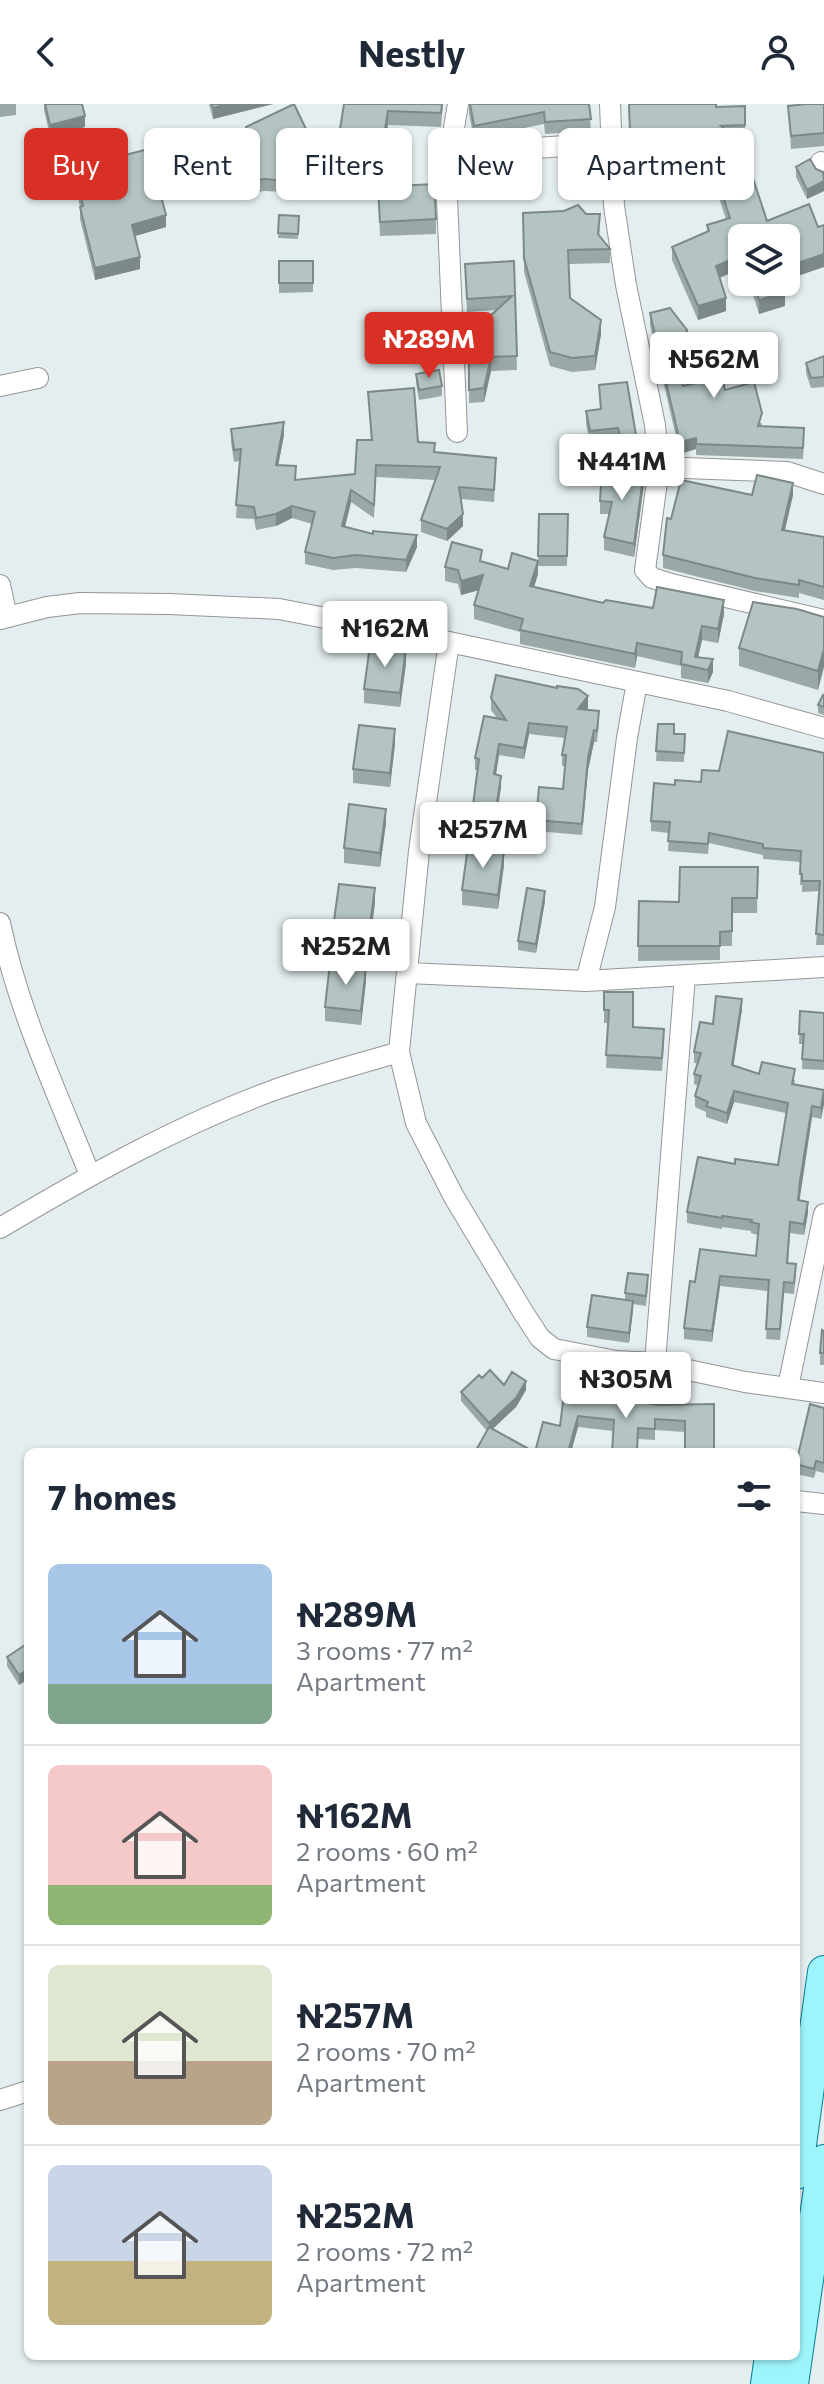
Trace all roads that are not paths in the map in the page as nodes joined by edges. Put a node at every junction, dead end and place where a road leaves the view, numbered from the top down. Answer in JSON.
{"nodes":[{"id":1,"x":458,"y":104,"type":"edge"},
{"id":2,"x":610,"y":104,"type":"edge"},
{"id":3,"x":453,"y":128,"type":"edge"},
{"id":4,"x":611,"y":128,"type":"edge"},
{"id":5,"x":447,"y":200,"type":"edge"},
{"id":6,"x":614,"y":200,"type":"edge"},
{"id":7,"x":38,"y":378,"type":"dead end"},
{"id":8,"x":0,"y":386,"type":"edge"},
{"id":9,"x":457,"y":432,"type":"dead end"},
{"id":10,"x":659,"y":467,"type":"junction"},
{"id":11,"x":824,"y":484,"type":"edge"},
{"id":12,"x":0,"y":585,"type":"edge"},
{"id":13,"x":3,"y":618,"type":"edge"},
{"id":14,"x":824,"y":620,"type":"edge"},
{"id":15,"x":449,"y":642,"type":"junction"},
{"id":16,"x":637,"y":682,"type":"junction"},
{"id":17,"x":824,"y":728,"type":"edge"},
{"id":18,"x":0,"y":923,"type":"edge"},
{"id":19,"x":824,"y":967,"type":"edge"},
{"id":20,"x":407,"y":973,"type":"junction"},
{"id":21,"x":685,"y":975,"type":"junction"},
{"id":22,"x":586,"y":981,"type":"junction"},
{"id":23,"x":399,"y":1052,"type":"junction"},
{"id":24,"x":90,"y":1175,"type":"junction"},
{"id":25,"x":824,"y":1214,"type":"edge"},
{"id":26,"x":0,"y":1228,"type":"edge"},
{"id":27,"x":655,"y":1363,"type":"junction"},
{"id":28,"x":788,"y":1387,"type":"junction"},
{"id":29,"x":824,"y":1393,"type":"edge"},
{"id":30,"x":800,"y":1501,"type":"edge"},
{"id":31,"x":824,"y":1504,"type":"edge"},
{"id":32,"x":824,"y":1972,"type":"edge"},
{"id":33,"x":24,"y":2092,"type":"edge"},
{"id":34,"x":0,"y":2100,"type":"edge"},
{"id":35,"x":800,"y":2144,"type":"edge"},
{"id":36,"x":824,"y":2161,"type":"edge"},
{"id":37,"x":800,"y":2328,"type":"edge"},
{"id":38,"x":770,"y":2360,"type":"edge"},
{"id":39,"x":795,"y":2360,"type":"edge"},
{"id":40,"x":767,"y":2384,"type":"edge"},
{"id":41,"x":792,"y":2384,"type":"edge"}],
"edges":[{"from":1,"to":3,"type":"street"},
{"from":2,"to":4,"type":"street"},
{"from":5,"to":9,"type":"street"},
{"from":6,"to":10,"type":"street"},
{"from":7,"to":8,"type":"street"},
{"from":10,"to":11,"type":"street"},
{"from":10,"to":14,"type":"street"},
{"from":12,"to":13,"type":"street"},
{"from":13,"to":15,"type":"street"},
{"from":15,"to":16,"type":"street"},
{"from":15,"to":20,"type":"street"},
{"from":16,"to":17,"type":"street"},
{"from":16,"to":22,"type":"street"},
{"from":18,"to":24,"type":"street"},
{"from":19,"to":21,"type":"street"},
{"from":20,"to":22,"type":"street"},
{"from":20,"to":23,"type":"street"},
{"from":21,"to":22,"type":"street"},
{"from":21,"to":27,"type":"street"},
{"from":23,"to":24,"type":"street"},
{"from":23,"to":27,"type":"street"},
{"from":24,"to":26,"type":"street"},
{"from":25,"to":28,"type":"street"},
{"from":27,"to":28,"type":"street"},
{"from":28,"to":29,"type":"street"},
{"from":30,"to":31,"type":"street"},
{"from":32,"to":35,"type":"main road"},
{"from":33,"to":34,"type":"street"},
{"from":36,"to":37,"type":"main road"},
{"from":38,"to":40,"type":"main road"},
{"from":39,"to":41,"type":"main road"}]}
